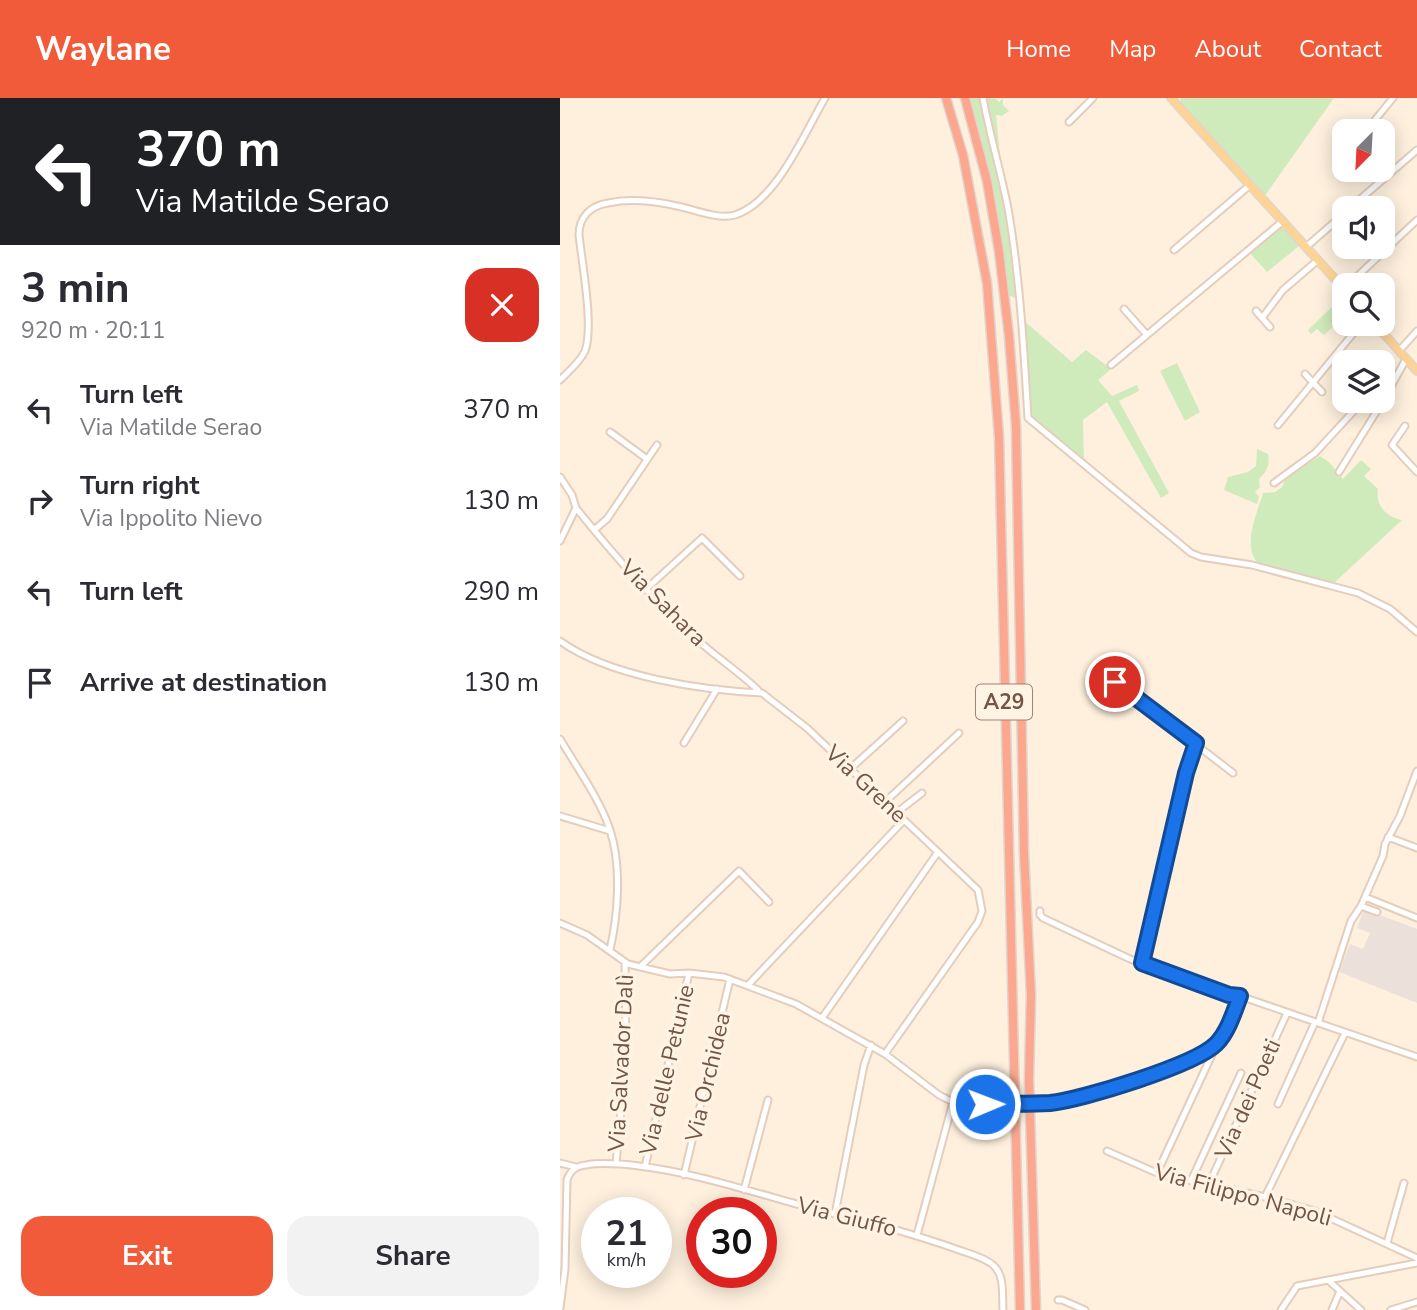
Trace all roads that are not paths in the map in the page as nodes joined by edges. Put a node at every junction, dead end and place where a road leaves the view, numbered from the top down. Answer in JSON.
{"nodes":[{"id":1,"x":825,"y":98,"type":"edge"},
{"id":2,"x":946,"y":98,"type":"edge"},
{"id":3,"x":965,"y":98,"type":"edge"},
{"id":4,"x":983,"y":98,"type":"edge"},
{"id":5,"x":1093,"y":98,"type":"edge"},
{"id":6,"x":1171,"y":98,"type":"edge"},
{"id":7,"x":1394,"y":98,"type":"edge"},
{"id":8,"x":1376,"y":119,"type":"edge"},
{"id":9,"x":1069,"y":122,"type":"dead end"},
{"id":10,"x":1417,"y":150,"type":"edge"},
{"id":11,"x":1247,"y":182,"type":"junction"},
{"id":12,"x":1364,"y":196,"type":"edge"},
{"id":13,"x":1417,"y":220,"type":"edge"},
{"id":14,"x":1283,"y":221,"type":"junction"},
{"id":15,"x":1332,"y":224,"type":"edge"},
{"id":16,"x":1306,"y":247,"type":"junction"},
{"id":17,"x":1174,"y":250,"type":"dead end"},
{"id":18,"x":1318,"y":260,"type":"junction"},
{"id":19,"x":1361,"y":273,"type":"edge"},
{"id":20,"x":1332,"y":275,"type":"edge"},
{"id":21,"x":1124,"y":309,"type":"dead end"},
{"id":22,"x":1256,"y":311,"type":"dead end"},
{"id":23,"x":1262,"y":317,"type":"junction"},
{"id":24,"x":1270,"y":327,"type":"dead end"},
{"id":25,"x":1417,"y":331,"type":"edge"},
{"id":26,"x":1147,"y":335,"type":"junction"},
{"id":27,"x":1351,"y":336,"type":"edge"},
{"id":28,"x":1386,"y":336,"type":"edge"},
{"id":29,"x":1399,"y":351,"type":"junction"},
{"id":30,"x":1406,"y":359,"type":"junction"},
{"id":31,"x":1111,"y":365,"type":"dead end"},
{"id":32,"x":1417,"y":371,"type":"edge"},
{"id":33,"x":1305,"y":374,"type":"dead end"},
{"id":34,"x":1395,"y":377,"type":"edge"},
{"id":35,"x":560,"y":380,"type":"edge"},
{"id":36,"x":1312,"y":381,"type":"junction"},
{"id":37,"x":1322,"y":392,"type":"dead end"},
{"id":38,"x":1352,"y":413,"type":"edge"},
{"id":39,"x":1376,"y":413,"type":"edge"},
{"id":40,"x":1278,"y":425,"type":"dead end"},
{"id":41,"x":1405,"y":426,"type":"dead end"},
{"id":42,"x":610,"y":432,"type":"dead end"},
{"id":43,"x":657,"y":445,"type":"dead end"},
{"id":44,"x":647,"y":459,"type":"junction"},
{"id":45,"x":1339,"y":472,"type":"dead end"},
{"id":46,"x":1416,"y":475,"type":"edge"},
{"id":47,"x":560,"y":477,"type":"edge"},
{"id":48,"x":1274,"y":483,"type":"dead end"},
{"id":49,"x":576,"y":508,"type":"junction"},
{"id":50,"x":594,"y":530,"type":"junction"},
{"id":51,"x":560,"y":541,"type":"edge"},
{"id":52,"x":740,"y":576,"type":"dead end"},
{"id":53,"x":645,"y":590,"type":"junction"},
{"id":54,"x":1417,"y":632,"type":"edge"},
{"id":55,"x":560,"y":641,"type":"edge"},
{"id":56,"x":1103,"y":673,"type":"dead end"},
{"id":57,"x":717,"y":690,"type":"junction"},
{"id":58,"x":758,"y":690,"type":"dead end"},
{"id":59,"x":903,"y":720,"type":"dead end"},
{"id":60,"x":959,"y":733,"type":"dead end"},
{"id":61,"x":560,"y":739,"type":"edge"},
{"id":62,"x":684,"y":743,"type":"dead end"},
{"id":63,"x":1196,"y":743,"type":"junction"},
{"id":64,"x":850,"y":769,"type":"junction"},
{"id":65,"x":1417,"y":771,"type":"edge"},
{"id":66,"x":1233,"y":773,"type":"dead end"},
{"id":67,"x":922,"y":793,"type":"dead end"},
{"id":68,"x":885,"y":802,"type":"junction"},
{"id":69,"x":897,"y":813,"type":"junction"},
{"id":70,"x":560,"y":816,"type":"edge"},
{"id":71,"x":904,"y":820,"type":"junction"},
{"id":72,"x":610,"y":831,"type":"junction"},
{"id":73,"x":1388,"y":837,"type":"junction"},
{"id":74,"x":1417,"y":848,"type":"edge"},
{"id":75,"x":938,"y":852,"type":"junction"},
{"id":76,"x":1365,"y":897,"type":"junction"},
{"id":77,"x":769,"y":902,"type":"dead end"},
{"id":78,"x":1361,"y":906,"type":"junction"},
{"id":79,"x":1040,"y":911,"type":"dead end"},
{"id":80,"x":1377,"y":912,"type":"dead end"},
{"id":81,"x":1417,"y":918,"type":"edge"},
{"id":82,"x":560,"y":923,"type":"edge"},
{"id":83,"x":610,"y":950,"type":"junction"},
{"id":84,"x":625,"y":962,"type":"junction"},
{"id":85,"x":1142,"y":963,"type":"junction"},
{"id":86,"x":640,"y":967,"type":"junction"},
{"id":87,"x":690,"y":973,"type":"junction"},
{"id":88,"x":730,"y":979,"type":"junction"},
{"id":89,"x":748,"y":985,"type":"junction"},
{"id":90,"x":1240,"y":996,"type":"junction"},
{"id":91,"x":1287,"y":1013,"type":"junction"},
{"id":92,"x":822,"y":1018,"type":"junction"},
{"id":93,"x":1316,"y":1023,"type":"junction"},
{"id":94,"x":1345,"y":1033,"type":"junction"},
{"id":95,"x":1219,"y":1042,"type":"junction"},
{"id":96,"x":871,"y":1045,"type":"junction"},
{"id":97,"x":885,"y":1054,"type":"junction"},
{"id":98,"x":1417,"y":1057,"type":"edge"},
{"id":99,"x":1241,"y":1073,"type":"dead end"},
{"id":100,"x":768,"y":1100,"type":"dead end"},
{"id":101,"x":953,"y":1102,"type":"junction"},
{"id":102,"x":1278,"y":1104,"type":"dead end"},
{"id":103,"x":1107,"y":1151,"type":"dead end"},
{"id":104,"x":560,"y":1163,"type":"edge"},
{"id":105,"x":616,"y":1164,"type":"junction"},
{"id":106,"x":576,"y":1167,"type":"junction"},
{"id":107,"x":645,"y":1167,"type":"junction"},
{"id":108,"x":1157,"y":1173,"type":"junction"},
{"id":109,"x":684,"y":1175,"type":"junction"},
{"id":110,"x":1191,"y":1181,"type":"junction"},
{"id":111,"x":1404,"y":1183,"type":"dead end"},
{"id":112,"x":1209,"y":1184,"type":"junction"},
{"id":113,"x":744,"y":1190,"type":"junction"},
{"id":114,"x":1265,"y":1197,"type":"junction"},
{"id":115,"x":835,"y":1214,"type":"junction"},
{"id":116,"x":917,"y":1235,"type":"junction"},
{"id":117,"x":1387,"y":1242,"type":"junction"},
{"id":118,"x":1417,"y":1258,"type":"edge"},
{"id":119,"x":1417,"y":1264,"type":"edge"},
{"id":120,"x":1328,"y":1280,"type":"junction"},
{"id":121,"x":1340,"y":1291,"type":"junction"},
{"id":122,"x":1059,"y":1300,"type":"dead end"},
{"id":123,"x":1417,"y":1301,"type":"edge"},
{"id":124,"x":560,"y":1308,"type":"edge"},
{"id":125,"x":1003,"y":1310,"type":"edge"},
{"id":126,"x":1020,"y":1310,"type":"edge"},
{"id":127,"x":1035,"y":1310,"type":"edge"},
{"id":128,"x":1085,"y":1310,"type":"edge"},
{"id":129,"x":1281,"y":1310,"type":"edge"},
{"id":130,"x":1332,"y":1310,"type":"edge"},
{"id":131,"x":1361,"y":1310,"type":"edge"},
{"id":132,"x":1391,"y":1310,"type":"edge"}],
"edges":[{"from":1,"to":35,"type":"street"},
{"from":2,"to":126,"type":"highway","number":"A29"},
{"from":3,"to":127,"type":"highway","number":"A29"},
{"from":4,"to":54,"type":"street"},
{"from":5,"to":9,"type":"street"},
{"from":6,"to":11,"type":"main road"},
{"from":7,"to":8,"type":"street"},
{"from":10,"to":12,"type":"street"},
{"from":11,"to":14,"type":"main road"},
{"from":11,"to":17,"type":"street"},
{"from":13,"to":19,"type":"street"},
{"from":14,"to":16,"type":"main road"},
{"from":14,"to":26,"type":"street"},
{"from":15,"to":16,"type":"street"},
{"from":16,"to":18,"type":"main road"},
{"from":18,"to":20,"type":"main road"},
{"from":18,"to":23,"type":"street"},
{"from":21,"to":26,"type":"street"},
{"from":22,"to":23,"type":"street"},
{"from":23,"to":24,"type":"street"},
{"from":25,"to":29,"type":"street"},
{"from":26,"to":31,"type":"street"},
{"from":27,"to":36,"type":"street"},
{"from":28,"to":29,"type":"main road"},
{"from":29,"to":30,"type":"main road"},
{"from":30,"to":32,"type":"main road"},
{"from":30,"to":34,"type":"street"},
{"from":33,"to":36,"type":"street"},
{"from":36,"to":37,"type":"street"},
{"from":36,"to":40,"type":"street"},
{"from":38,"to":48,"type":"street"},
{"from":39,"to":45,"type":"street"},
{"from":41,"to":46,"type":"street"},
{"from":42,"to":44,"type":"street"},
{"from":43,"to":44,"type":"street"},
{"from":44,"to":50,"type":"street"},
{"from":47,"to":49,"type":"street","name":"Via Sahara"},
{"from":49,"to":50,"type":"street","name":"Via Sahara"},
{"from":49,"to":51,"type":"street"},
{"from":50,"to":53,"type":"street","name":"Via Sahara"},
{"from":52,"to":53,"type":"street"},
{"from":53,"to":58,"type":"street","name":"Via Sahara"},
{"from":55,"to":57,"type":"street","name":"Via Grene"},
{"from":56,"to":63,"type":"street"},
{"from":57,"to":62,"type":"street"},
{"from":57,"to":64,"type":"street","name":"Via Grene"},
{"from":59,"to":64,"type":"street"},
{"from":60,"to":68,"type":"street"},
{"from":61,"to":72,"type":"street","name":"Via Salvador Dalì"},
{"from":63,"to":66,"type":"street"},
{"from":63,"to":85,"type":"street"},
{"from":64,"to":68,"type":"street","name":"Via Grene"},
{"from":65,"to":73,"type":"street"},
{"from":67,"to":69,"type":"street"},
{"from":68,"to":69,"type":"street","name":"Via Grene"},
{"from":69,"to":71,"type":"street","name":"Via Grene"},
{"from":70,"to":72,"type":"street"},
{"from":71,"to":75,"type":"street","name":"Via Grene"},
{"from":71,"to":89,"type":"street"},
{"from":72,"to":83,"type":"street","name":"Via Salvador Dalì"},
{"from":73,"to":74,"type":"street"},
{"from":73,"to":76,"type":"street"},
{"from":75,"to":92,"type":"street"},
{"from":75,"to":97,"type":"street","name":"Via Grene"},
{"from":76,"to":78,"type":"street"},
{"from":76,"to":81,"type":"street"},
{"from":77,"to":86,"type":"street"},
{"from":78,"to":80,"type":"street"},
{"from":78,"to":93,"type":"street"},
{"from":79,"to":85,"type":"street"},
{"from":82,"to":83,"type":"street"},
{"from":83,"to":84,"type":"street"},
{"from":84,"to":86,"type":"street"},
{"from":84,"to":105,"type":"street","name":"Via Salvador Dalì"},
{"from":85,"to":90,"type":"street"},
{"from":86,"to":87,"type":"street"},
{"from":87,"to":88,"type":"street"},
{"from":87,"to":107,"type":"street","name":"Via delle Petunie"},
{"from":88,"to":89,"type":"street"},
{"from":88,"to":109,"type":"street","name":"Via Orchidea"},
{"from":89,"to":92,"type":"street"},
{"from":90,"to":91,"type":"street"},
{"from":90,"to":95,"type":"street"},
{"from":91,"to":93,"type":"street"},
{"from":91,"to":112,"type":"street","name":"Via dei Poeti"},
{"from":92,"to":96,"type":"street"},
{"from":93,"to":94,"type":"street"},
{"from":93,"to":102,"type":"street"},
{"from":94,"to":98,"type":"street"},
{"from":94,"to":114,"type":"street"},
{"from":95,"to":101,"type":"street","bridge":true},
{"from":95,"to":108,"type":"street"},
{"from":96,"to":97,"type":"street"},
{"from":96,"to":115,"type":"street"},
{"from":97,"to":101,"type":"street"},
{"from":99,"to":110,"type":"street"},
{"from":100,"to":113,"type":"street"},
{"from":101,"to":116,"type":"street"},
{"from":103,"to":108,"type":"street","name":"Via Filippo Napoli"},
{"from":104,"to":106,"type":"street","name":"Via Giuffo"},
{"from":105,"to":106,"type":"street","name":"Via Giuffo"},
{"from":105,"to":107,"type":"street","name":"Via Giuffo"},
{"from":106,"to":124,"type":"street"},
{"from":107,"to":109,"type":"street","name":"Via Giuffo"},
{"from":108,"to":110,"type":"street","name":"Via Filippo Napoli"},
{"from":109,"to":113,"type":"street","name":"Via Giuffo"},
{"from":110,"to":112,"type":"street","name":"Via Filippo Napoli"},
{"from":111,"to":117,"type":"street"},
{"from":112,"to":114,"type":"street","name":"Via Filippo Napoli"},
{"from":113,"to":115,"type":"street","name":"Via Giuffo"},
{"from":114,"to":117,"type":"street","name":"Via Filippo Napoli"},
{"from":115,"to":116,"type":"street","name":"Via Giuffo"},
{"from":116,"to":125,"type":"street","name":"Via Giuffo"},
{"from":117,"to":118,"type":"street","name":"Via Filippo Napoli"},
{"from":119,"to":120,"type":"street"},
{"from":120,"to":121,"type":"street"},
{"from":120,"to":129,"type":"street"},
{"from":121,"to":130,"type":"street"},
{"from":121,"to":131,"type":"street"},
{"from":122,"to":128,"type":"street"},
{"from":123,"to":132,"type":"street"}]}
